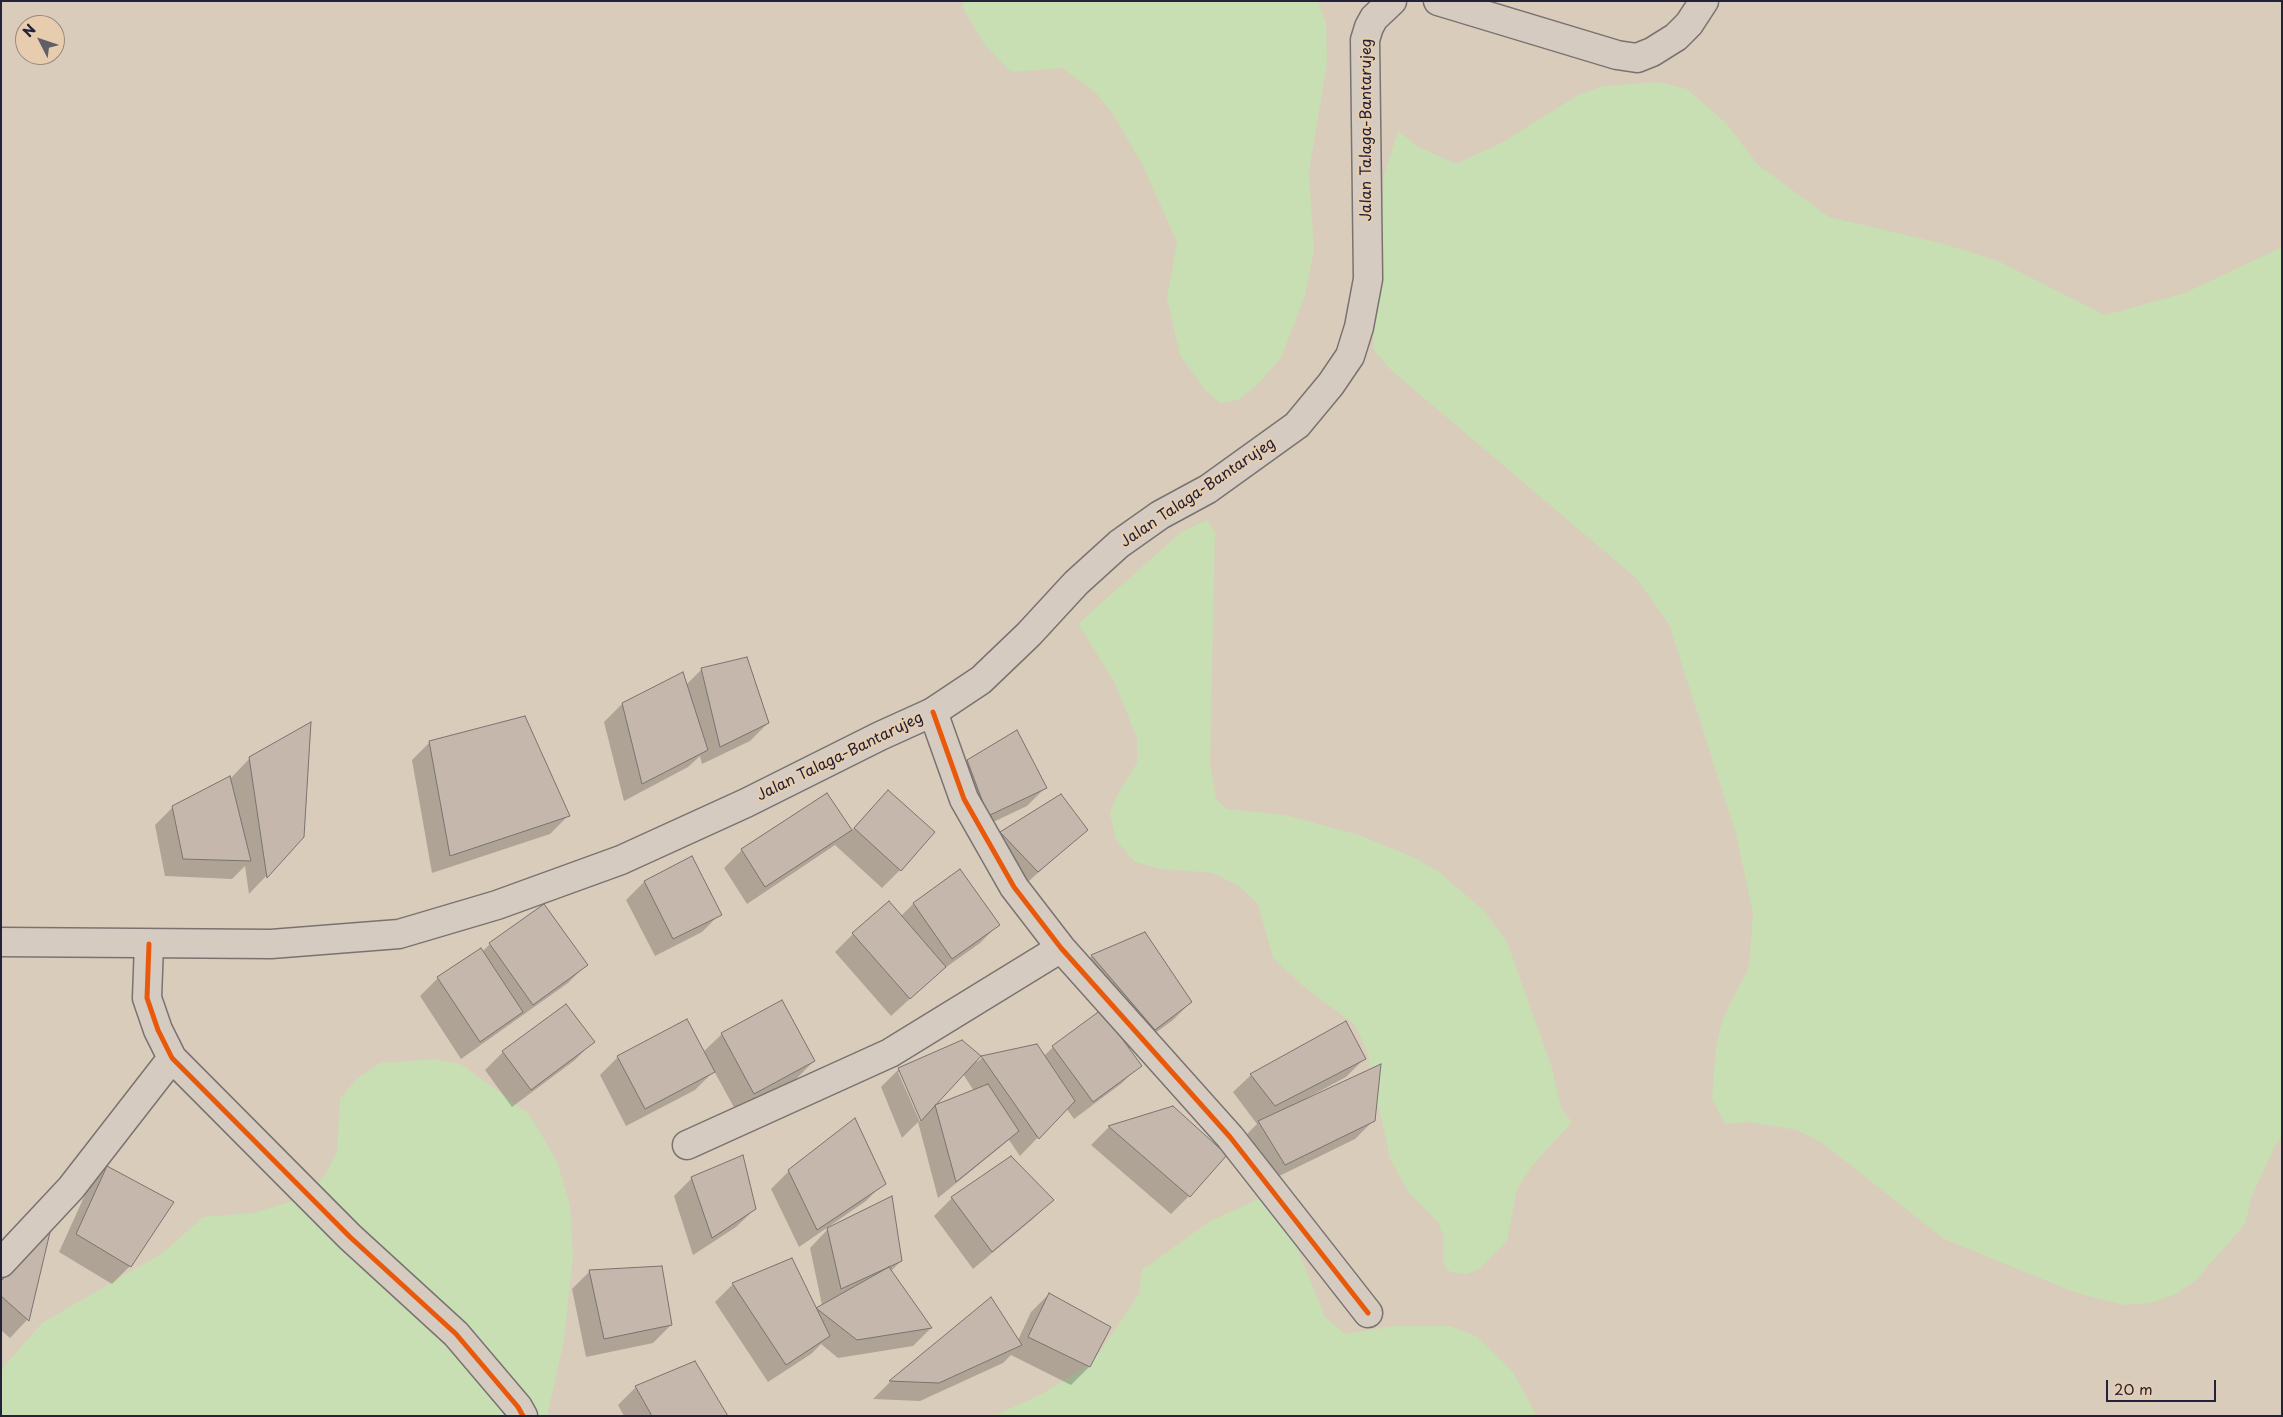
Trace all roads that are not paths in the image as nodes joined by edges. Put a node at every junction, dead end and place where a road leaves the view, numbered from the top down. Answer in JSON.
{"nodes":[{"id":1,"x":1392,"y":1,"type":"edge"},
{"id":2,"x":1438,"y":1,"type":"edge"},
{"id":3,"x":1704,"y":1,"type":"edge"},
{"id":4,"x":933,"y":712,"type":"junction"},
{"id":5,"x":1,"y":942,"type":"edge"},
{"id":6,"x":149,"y":944,"type":"junction"},
{"id":7,"x":1061,"y":948,"type":"junction"},
{"id":8,"x":172,"y":1058,"type":"junction"},
{"id":9,"x":687,"y":1145,"type":"dead end"},
{"id":10,"x":1,"y":1263,"type":"edge"},
{"id":11,"x":1368,"y":1312,"type":"dead end"},
{"id":12,"x":523,"y":1416,"type":"edge"}],
"edges":[{"from":1,"to":4,"type":"main road","name":"Jalan Talaga-Bantarujeg"},
{"from":2,"to":3,"type":"main road"},
{"from":4,"to":6,"type":"main road","name":"Jalan Talaga-Bantarujeg"},
{"from":4,"to":7,"type":"main road"},
{"from":5,"to":6,"type":"main road","name":"Jalan Talaga-Bantarujeg"},
{"from":6,"to":8,"type":"main road"},
{"from":7,"to":9,"type":"main road"},
{"from":7,"to":11,"type":"main road"},
{"from":8,"to":10,"type":"main road"},
{"from":8,"to":12,"type":"main road"}]}
